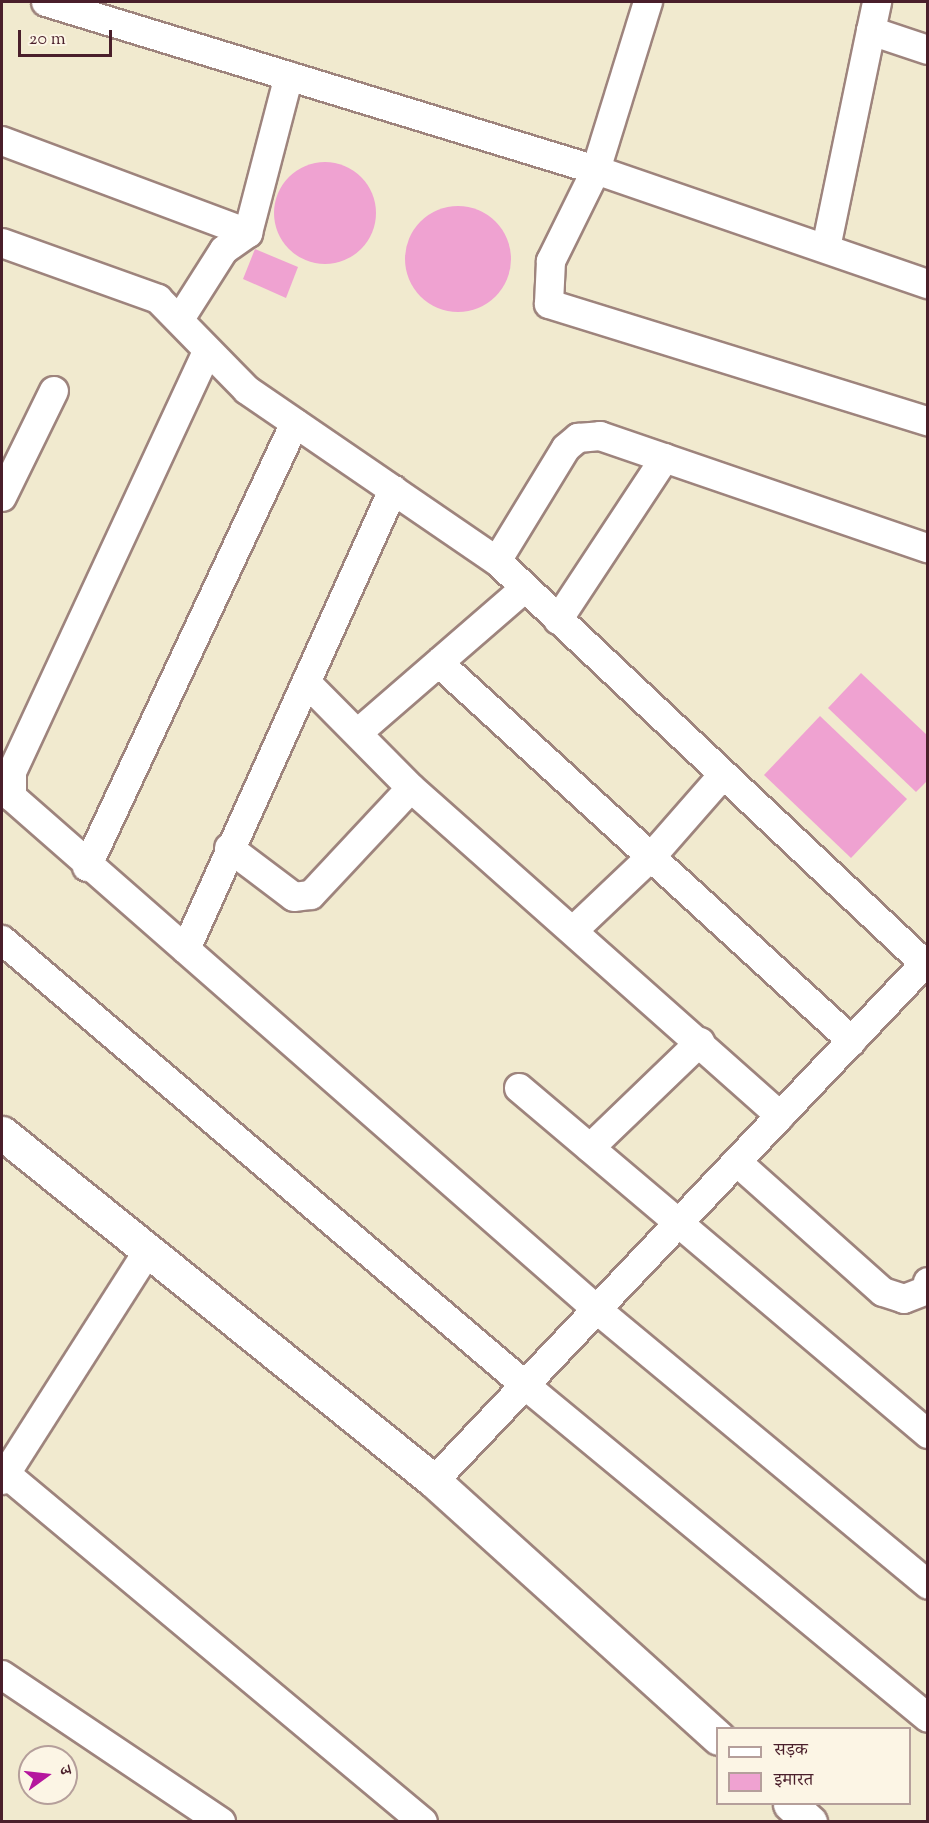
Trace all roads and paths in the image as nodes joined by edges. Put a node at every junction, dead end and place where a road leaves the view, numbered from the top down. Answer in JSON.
{"nodes":[{"id":1,"x":46,"y":2,"type":"edge"},
{"id":2,"x":648,"y":2,"type":"edge"},
{"id":3,"x":877,"y":2,"type":"edge"},
{"id":4,"x":871,"y":31,"type":"junction"},
{"id":5,"x":927,"y":50,"type":"edge"},
{"id":6,"x":289,"y":76,"type":"junction"},
{"id":7,"x":2,"y":141,"type":"edge"},
{"id":8,"x":596,"y":170,"type":"junction"},
{"id":9,"x":248,"y":233,"type":"junction"},
{"id":10,"x":2,"y":246,"type":"edge"},
{"id":11,"x":826,"y":248,"type":"junction"},
{"id":12,"x":927,"y":284,"type":"edge"},
{"id":13,"x":180,"y":320,"type":"junction"},
{"id":14,"x":206,"y":354,"type":"junction"},
{"id":15,"x":54,"y":391,"type":"dead end"},
{"id":16,"x":927,"y":421,"type":"edge"},
{"id":17,"x":295,"y":423,"type":"junction"},
{"id":18,"x":665,"y":458,"type":"junction"},
{"id":19,"x":393,"y":490,"type":"junction"},
{"id":20,"x":2,"y":497,"type":"edge"},
{"id":21,"x":927,"y":548,"type":"edge"},
{"id":22,"x":497,"y":561,"type":"junction"},
{"id":23,"x":525,"y":588,"type":"junction"},
{"id":24,"x":558,"y":620,"type":"junction"},
{"id":25,"x":439,"y":663,"type":"junction"},
{"id":26,"x":307,"y":683,"type":"junction"},
{"id":27,"x":360,"y":732,"type":"junction"},
{"id":28,"x":723,"y":775,"type":"junction"},
{"id":29,"x":411,"y":788,"type":"junction"},
{"id":30,"x":229,"y":848,"type":"junction"},
{"id":31,"x":652,"y":856,"type":"junction"},
{"id":32,"x":87,"y":867,"type":"junction"},
{"id":33,"x":576,"y":928,"type":"junction"},
{"id":34,"x":2,"y":940,"type":"edge"},
{"id":35,"x":186,"y":949,"type":"junction"},
{"id":36,"x":926,"y":964,"type":"edge"},
{"id":37,"x":852,"y":1041,"type":"junction"},
{"id":38,"x":700,"y":1042,"type":"junction"},
{"id":39,"x":519,"y":1088,"type":"dead end"},
{"id":40,"x":781,"y":1116,"type":"junction"},
{"id":41,"x":2,"y":1134,"type":"edge"},
{"id":42,"x":590,"y":1148,"type":"junction"},
{"id":43,"x":737,"y":1162,"type":"junction"},
{"id":44,"x":678,"y":1223,"type":"junction"},
{"id":45,"x":147,"y":1252,"type":"junction"},
{"id":46,"x":927,"y":1282,"type":"edge"},
{"id":47,"x":595,"y":1308,"type":"junction"},
{"id":48,"x":526,"y":1386,"type":"junction"},
{"id":49,"x":927,"y":1434,"type":"edge"},
{"id":50,"x":4,"y":1477,"type":"edge"},
{"id":51,"x":434,"y":1481,"type":"junction"},
{"id":52,"x":927,"y":1584,"type":"edge"},
{"id":53,"x":2,"y":1675,"type":"edge"},
{"id":54,"x":927,"y":1718,"type":"edge"},
{"id":55,"x":716,"y":1737,"type":"edge"},
{"id":56,"x":792,"y":1805,"type":"edge"},
{"id":57,"x":221,"y":1821,"type":"edge"},
{"id":58,"x":423,"y":1821,"type":"edge"},
{"id":59,"x":810,"y":1821,"type":"edge"}],
"edges":[{"from":1,"to":6,"type":"street"},
{"from":2,"to":8,"type":"street"},
{"from":3,"to":4,"type":"street"},
{"from":4,"to":5,"type":"street"},
{"from":4,"to":11,"type":"street"},
{"from":6,"to":8,"type":"street"},
{"from":6,"to":9,"type":"street"},
{"from":7,"to":9,"type":"street"},
{"from":8,"to":11,"type":"street"},
{"from":8,"to":16,"type":"street"},
{"from":9,"to":13,"type":"street"},
{"from":10,"to":13,"type":"street"},
{"from":11,"to":12,"type":"street"},
{"from":13,"to":14,"type":"street"},
{"from":14,"to":17,"type":"street"},
{"from":14,"to":32,"type":"street"},
{"from":15,"to":20,"type":"street"},
{"from":17,"to":19,"type":"street"},
{"from":17,"to":32,"type":"street"},
{"from":18,"to":21,"type":"street"},
{"from":18,"to":22,"type":"street"},
{"from":18,"to":24,"type":"street"},
{"from":19,"to":22,"type":"street"},
{"from":19,"to":26,"type":"street"},
{"from":22,"to":23,"type":"street"},
{"from":23,"to":24,"type":"street"},
{"from":23,"to":25,"type":"street"},
{"from":24,"to":28,"type":"street"},
{"from":25,"to":27,"type":"street"},
{"from":25,"to":31,"type":"street"},
{"from":26,"to":27,"type":"street"},
{"from":26,"to":30,"type":"street"},
{"from":27,"to":29,"type":"street"},
{"from":28,"to":31,"type":"street"},
{"from":28,"to":36,"type":"street"},
{"from":29,"to":30,"type":"street"},
{"from":29,"to":33,"type":"street"},
{"from":30,"to":35,"type":"street"},
{"from":31,"to":33,"type":"street"},
{"from":31,"to":37,"type":"street"},
{"from":32,"to":35,"type":"street"},
{"from":33,"to":38,"type":"street"},
{"from":34,"to":48,"type":"street"},
{"from":35,"to":47,"type":"street"},
{"from":36,"to":37,"type":"street"},
{"from":37,"to":40,"type":"street"},
{"from":38,"to":40,"type":"street"},
{"from":38,"to":42,"type":"street"},
{"from":39,"to":42,"type":"street"},
{"from":40,"to":43,"type":"street"},
{"from":41,"to":45,"type":"street"},
{"from":42,"to":44,"type":"street"},
{"from":43,"to":44,"type":"street"},
{"from":43,"to":46,"type":"street"},
{"from":44,"to":47,"type":"street"},
{"from":44,"to":49,"type":"street"},
{"from":45,"to":50,"type":"street"},
{"from":45,"to":51,"type":"street"},
{"from":47,"to":48,"type":"street"},
{"from":47,"to":52,"type":"street"},
{"from":48,"to":51,"type":"street"},
{"from":48,"to":54,"type":"street"},
{"from":50,"to":58,"type":"street"},
{"from":51,"to":55,"type":"street"},
{"from":53,"to":57,"type":"street"},
{"from":56,"to":59,"type":"street"}]}
